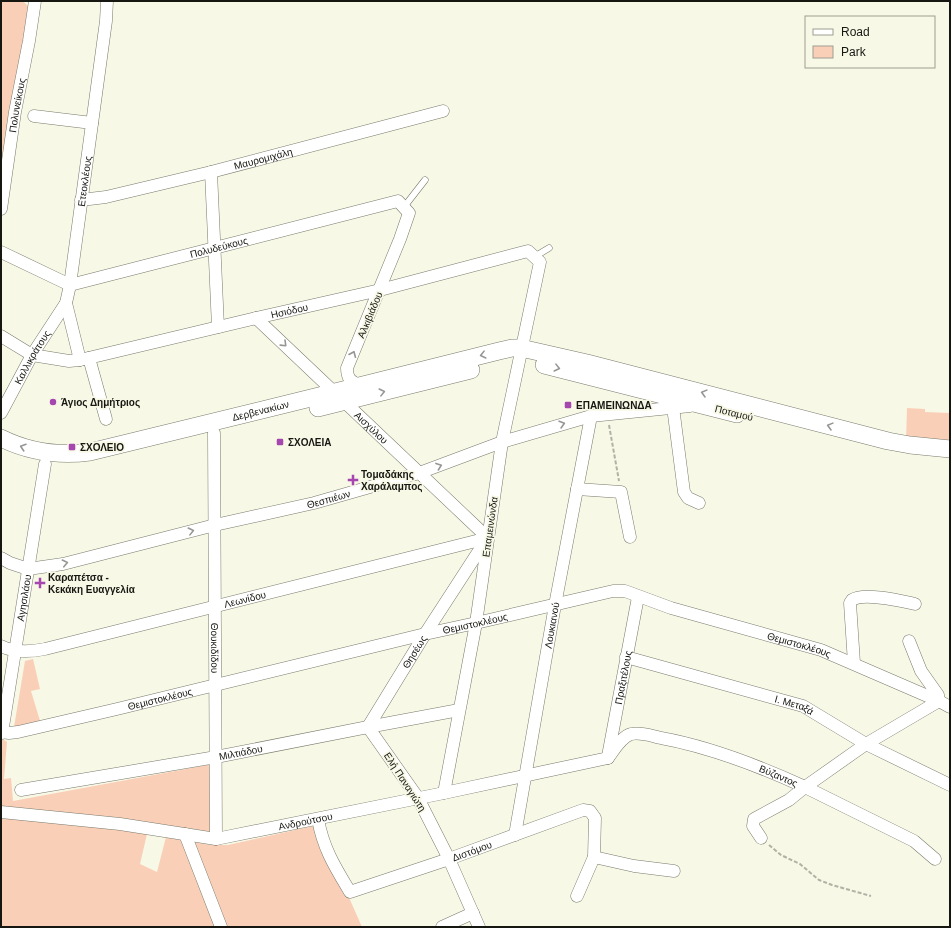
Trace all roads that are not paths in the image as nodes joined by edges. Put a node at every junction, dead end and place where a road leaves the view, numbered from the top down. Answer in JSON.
{"nodes":[{"id":1,"x":35,"y":1,"type":"edge"},
{"id":2,"x":107,"y":1,"type":"edge"},
{"id":3,"x":443,"y":112,"type":"dead end"},
{"id":4,"x":34,"y":116,"type":"dead end"},
{"id":5,"x":92,"y":123,"type":"junction"},
{"id":6,"x":211,"y":172,"type":"junction"},
{"id":7,"x":426,"y":180,"type":"dead end"},
{"id":8,"x":81,"y":200,"type":"junction"},
{"id":9,"x":404,"y":207,"type":"junction"},
{"id":10,"x":1,"y":209,"type":"edge"},
{"id":11,"x":549,"y":248,"type":"dead end"},
{"id":12,"x":214,"y":249,"type":"junction"},
{"id":13,"x":1,"y":252,"type":"edge"},
{"id":14,"x":537,"y":259,"type":"junction"},
{"id":15,"x":70,"y":285,"type":"junction"},
{"id":16,"x":380,"y":290,"type":"junction"},
{"id":17,"x":66,"y":304,"type":"junction"},
{"id":18,"x":256,"y":318,"type":"junction"},
{"id":19,"x":218,"y":327,"type":"junction"},
{"id":20,"x":1,"y":336,"type":"edge"},
{"id":21,"x":520,"y":354,"type":"junction"},
{"id":22,"x":32,"y":355,"type":"junction"},
{"id":23,"x":84,"y":359,"type":"junction"},
{"id":24,"x":359,"y":385,"type":"junction"},
{"id":25,"x":339,"y":397,"type":"junction"},
{"id":26,"x":701,"y":405,"type":"junction"},
{"id":27,"x":673,"y":407,"type":"junction"},
{"id":28,"x":1,"y":413,"type":"edge"},
{"id":29,"x":591,"y":416,"type":"junction"},
{"id":30,"x":106,"y":420,"type":"dead end"},
{"id":31,"x":214,"y":433,"type":"junction"},
{"id":32,"x":1,"y":438,"type":"edge"},
{"id":33,"x":502,"y":442,"type":"junction"},
{"id":34,"x":950,"y":449,"type":"edge"},
{"id":35,"x":1,"y":451,"type":"edge"},
{"id":36,"x":950,"y":461,"type":"edge"},
{"id":37,"x":44,"y":464,"type":"junction"},
{"id":38,"x":420,"y":473,"type":"junction"},
{"id":39,"x":577,"y":489,"type":"junction"},
{"id":40,"x":699,"y":503,"type":"dead end"},
{"id":41,"x":215,"y":526,"type":"junction"},
{"id":42,"x":630,"y":537,"type":"dead end"},
{"id":43,"x":488,"y":538,"type":"junction"},
{"id":44,"x":1,"y":558,"type":"edge"},
{"id":45,"x":28,"y":569,"type":"junction"},
{"id":46,"x":638,"y":597,"type":"junction"},
{"id":47,"x":555,"y":604,"type":"junction"},
{"id":48,"x":915,"y":604,"type":"dead end"},
{"id":49,"x":215,"y":606,"type":"junction"},
{"id":50,"x":476,"y":623,"type":"junction"},
{"id":51,"x":425,"y":634,"type":"junction"},
{"id":52,"x":909,"y":641,"type":"dead end"},
{"id":53,"x":1,"y":646,"type":"edge"},
{"id":54,"x":15,"y":651,"type":"junction"},
{"id":55,"x":626,"y":657,"type":"junction"},
{"id":56,"x":854,"y":663,"type":"junction"},
{"id":57,"x":216,"y":685,"type":"junction"},
{"id":58,"x":945,"y":704,"type":"edge"},
{"id":59,"x":459,"y":710,"type":"junction"},
{"id":60,"x":368,"y":727,"type":"junction"},
{"id":61,"x":2,"y":732,"type":"edge"},
{"id":62,"x":866,"y":744,"type":"junction"},
{"id":63,"x":216,"y":757,"type":"junction"},
{"id":64,"x":608,"y":758,"type":"junction"},
{"id":65,"x":524,"y":775,"type":"junction"},
{"id":66,"x":950,"y":785,"type":"edge"},
{"id":67,"x":805,"y":787,"type":"junction"},
{"id":68,"x":21,"y":790,"type":"dead end"},
{"id":69,"x":444,"y":793,"type":"junction"},
{"id":70,"x":418,"y":798,"type":"junction"},
{"id":71,"x":1,"y":812,"type":"edge"},
{"id":72,"x":318,"y":819,"type":"junction"},
{"id":73,"x":184,"y":834,"type":"junction"},
{"id":74,"x":515,"y":835,"type":"junction"},
{"id":75,"x":761,"y":838,"type":"road end"},
{"id":76,"x":216,"y":839,"type":"junction"},
{"id":77,"x":594,"y":857,"type":"junction"},
{"id":78,"x":449,"y":859,"type":"junction"},
{"id":79,"x":935,"y":859,"type":"dead end"},
{"id":80,"x":674,"y":871,"type":"dead end"},
{"id":81,"x":577,"y":896,"type":"dead end"},
{"id":82,"x":473,"y":914,"type":"junction"},
{"id":83,"x":221,"y":927,"type":"edge"},
{"id":84,"x":442,"y":927,"type":"edge"},
{"id":85,"x":479,"y":927,"type":"edge"}],
"edges":[{"from":1,"to":10,"type":"street","name":"Πολυνείκους"},
{"from":2,"to":5,"type":"street","name":"Ετεοκλέους"},
{"from":3,"to":6,"type":"street","name":"Μαυρομιχάλη"},
{"from":4,"to":5,"type":"street"},
{"from":5,"to":8,"type":"street","name":"Ετεοκλέους"},
{"from":6,"to":8,"type":"street","name":"Μαυρομιχάλη"},
{"from":6,"to":12,"type":"street"},
{"from":7,"to":9,"type":"lane"},
{"from":8,"to":15,"type":"street","name":"Ετεοκλέους"},
{"from":9,"to":12,"type":"street","name":"Πολυδεύκους"},
{"from":9,"to":16,"type":"street","name":"Αλκιβιάδου"},
{"from":11,"to":14,"type":"lane"},
{"from":12,"to":15,"type":"street","name":"Πολυδεύκους"},
{"from":12,"to":19,"type":"street"},
{"from":13,"to":15,"type":"street"},
{"from":14,"to":16,"type":"street","name":"Ησιόδου"},
{"from":14,"to":21,"type":"street","name":"Επαμεινώνδα"},
{"from":15,"to":17,"type":"street","name":"Ετεοκλέους"},
{"from":16,"to":18,"type":"street","name":"Ησιόδου"},
{"from":24,"to":16,"type":"street","name":"Αλκιβιάδου","one_way":true},
{"from":17,"to":22,"type":"street","name":"Καλλικράτους"},
{"from":17,"to":23,"type":"street","name":"Ετεοκλέους"},
{"from":18,"to":19,"type":"street","name":"Ησιόδου"},
{"from":18,"to":25,"type":"street","name":"Αισχύλου","one_way":true},
{"from":19,"to":23,"type":"street","name":"Ησιόδου"},
{"from":20,"to":22,"type":"street"},
{"from":21,"to":24,"type":"street","name":"Δερβενακίων","one_way":true},
{"from":25,"to":21,"type":"street","name":"Δερβενακίων","one_way":true},
{"from":21,"to":26,"type":"street","name":"Ποταμού","one_way":true},
{"from":21,"to":33,"type":"street","name":"Επαμεινώνδα"},
{"from":34,"to":21,"type":"street","name":"Ποταμού","one_way":true},
{"from":22,"to":23,"type":"street","name":"Ησιόδου"},
{"from":22,"to":28,"type":"street","name":"Καλλικράτους"},
{"from":23,"to":30,"type":"street","name":"Ετεοκλέους"},
{"from":24,"to":25,"type":"street","name":"Δερβενακίων"},
{"from":25,"to":31,"type":"street","name":"Δερβενακίων"},
{"from":25,"to":32,"type":"street","name":"Δερβενακίων","one_way":true},
{"from":25,"to":38,"type":"street","name":"Αισχύλου"},
{"from":26,"to":27,"type":"street","name":"Θεσπιέων"},
{"from":26,"to":36,"type":"street","name":"Ποταμού"},
{"from":27,"to":29,"type":"street","name":"Θεσπιέων"},
{"from":27,"to":40,"type":"street"},
{"from":33,"to":29,"type":"street","name":"Θεσπιέων","one_way":true},
{"from":29,"to":39,"type":"street","name":"Λουκιανού"},
{"from":31,"to":37,"type":"street","name":"Δερβενακίων"},
{"from":31,"to":41,"type":"street","name":"Θουκιδίδου"},
{"from":38,"to":33,"type":"street","name":"Θεσπιέων","one_way":true},
{"from":33,"to":43,"type":"street","name":"Επαμεινώνδα"},
{"from":35,"to":37,"type":"street","name":"Δερβενακίων"},
{"from":37,"to":45,"type":"street","name":"Αγησιλάου"},
{"from":38,"to":41,"type":"street","name":"Θεσπιέων"},
{"from":38,"to":43,"type":"street","name":"Αισχύλου"},
{"from":39,"to":42,"type":"street"},
{"from":39,"to":47,"type":"street","name":"Λουκιανού"},
{"from":45,"to":41,"type":"street","name":"Θεσπιέων","one_way":true},
{"from":41,"to":49,"type":"street","name":"Θουκιδίδου"},
{"from":43,"to":49,"type":"street","name":"Λεωνίδου"},
{"from":43,"to":50,"type":"street","name":"Επαμεινώνδα"},
{"from":43,"to":51,"type":"street","name":"Θησέως"},
{"from":44,"to":45,"type":"street","name":"Θεσπιέων"},
{"from":45,"to":54,"type":"street","name":"Αγησιλάου"},
{"from":46,"to":47,"type":"street","name":"Θεμιστοκλέους"},
{"from":46,"to":55,"type":"street","name":"Πραξιτέλους"},
{"from":46,"to":56,"type":"street","name":"Θεμιστοκλέους"},
{"from":47,"to":50,"type":"street","name":"Θεμιστοκλέους"},
{"from":47,"to":65,"type":"street","name":"Λουκιανού"},
{"from":48,"to":56,"type":"street"},
{"from":49,"to":54,"type":"street","name":"Λεωνίδου"},
{"from":49,"to":57,"type":"street","name":"Θουκιδίδου"},
{"from":50,"to":51,"type":"street","name":"Θεμιστοκλέους"},
{"from":50,"to":59,"type":"street","name":"Επαμεινώνδα"},
{"from":51,"to":57,"type":"street","name":"Θεμιστοκλέους"},
{"from":51,"to":60,"type":"street","name":"Θησέως"},
{"from":52,"to":58,"type":"street"},
{"from":53,"to":54,"type":"street","name":"Λεωνίδου"},
{"from":54,"to":61,"type":"street","name":"Αγησιλάου"},
{"from":55,"to":62,"type":"street","name":"Ι. Μεταξά"},
{"from":55,"to":64,"type":"street","name":"Πραξιτέλους"},
{"from":56,"to":58,"type":"street","name":"Θεμιστοκλέους"},
{"from":57,"to":61,"type":"street","name":"Θεμιστοκλέους"},
{"from":57,"to":63,"type":"street","name":"Θουκιδίδου"},
{"from":58,"to":62,"type":"street","name":"Βύζαντος"},
{"from":59,"to":60,"type":"street","name":"Μιλτιάδου"},
{"from":59,"to":69,"type":"street","name":"Επαμεινώνδα"},
{"from":60,"to":63,"type":"street","name":"Μιλτιάδου"},
{"from":60,"to":70,"type":"street","name":"Ελή Παναγιώτη"},
{"from":62,"to":66,"type":"street","name":"Ι. Μεταξά"},
{"from":62,"to":67,"type":"street","name":"Βύζαντος"},
{"from":63,"to":68,"type":"street","name":"Μιλτιάδου"},
{"from":63,"to":76,"type":"street","name":"Θουκιδίδου"},
{"from":64,"to":65,"type":"street","name":"Ανδρούτσου"},
{"from":64,"to":67,"type":"street","name":"Βύζαντος"},
{"from":65,"to":69,"type":"street","name":"Ανδρούτσου"},
{"from":65,"to":74,"type":"street","name":"Λουκιανού"},
{"from":67,"to":75,"type":"street"},
{"from":67,"to":79,"type":"street"},
{"from":69,"to":70,"type":"street","name":"Ανδρούτσου"},
{"from":70,"to":72,"type":"street","name":"Ανδρούτσου"},
{"from":70,"to":78,"type":"street","name":"Ελή Παναγιώτη"},
{"from":71,"to":73,"type":"street","name":"Ανδρούτσου"},
{"from":72,"to":76,"type":"street","name":"Ανδρούτσου"},
{"from":72,"to":78,"type":"street","name":"Διστόμου"},
{"from":73,"to":76,"type":"street","name":"Ανδρούτσου"},
{"from":73,"to":83,"type":"street"},
{"from":74,"to":77,"type":"street","name":"Διστόμου"},
{"from":74,"to":78,"type":"street","name":"Διστόμου"},
{"from":77,"to":80,"type":"street"},
{"from":77,"to":81,"type":"street"},
{"from":78,"to":82,"type":"street","name":"Ελή Παναγιώτη"},
{"from":82,"to":84,"type":"street"},
{"from":82,"to":85,"type":"street","name":"Ελή Παναγιώτη"}]}
